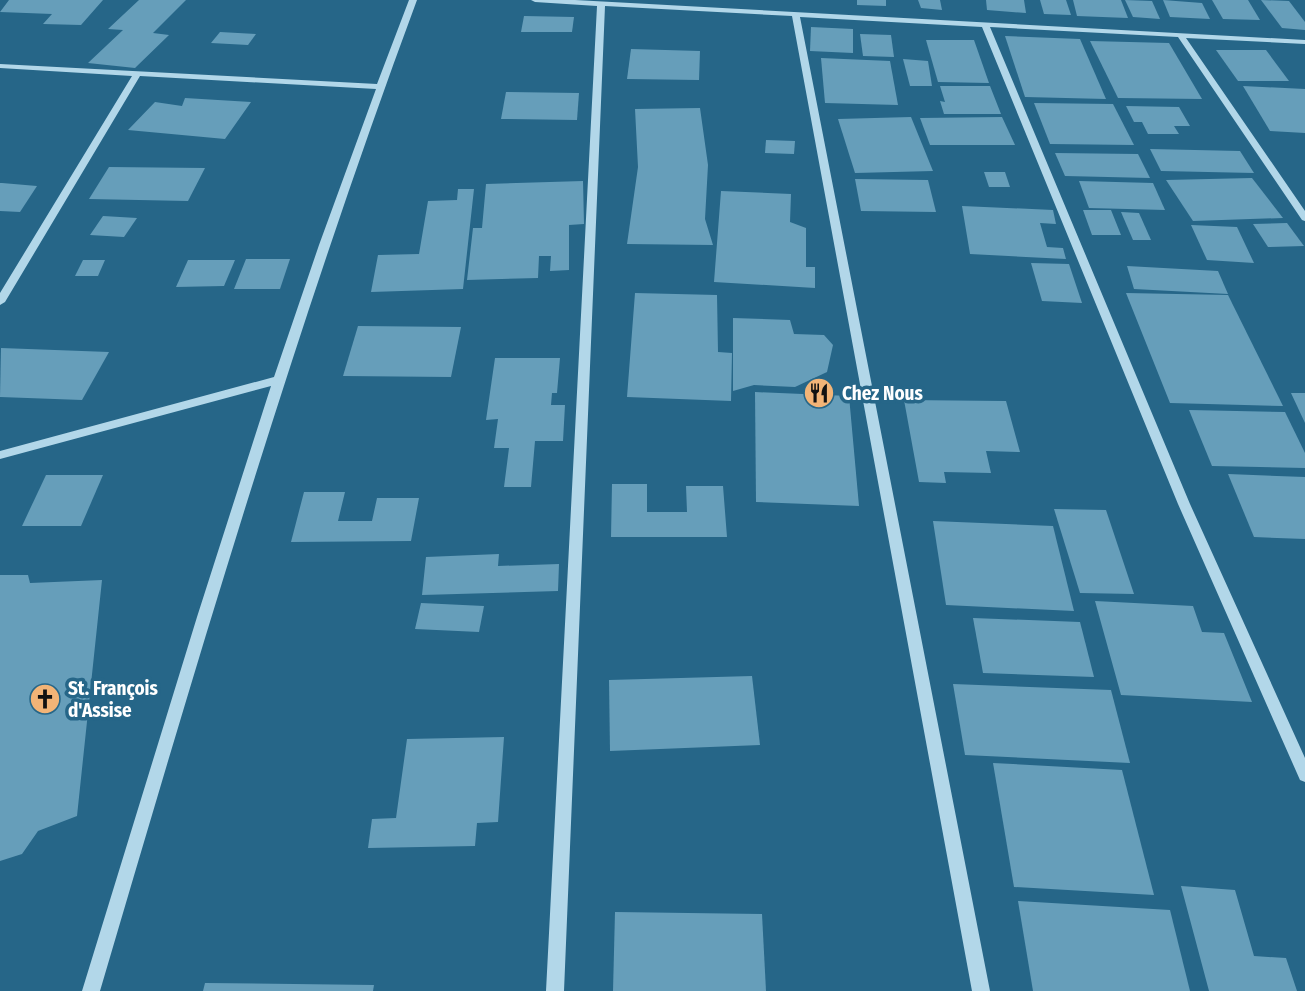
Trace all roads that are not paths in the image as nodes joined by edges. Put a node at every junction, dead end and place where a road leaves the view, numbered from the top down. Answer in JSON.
{"nodes":[{"id":1,"x":413,"y":0,"type":"edge"},
{"id":2,"x":535,"y":0,"type":"edge"},
{"id":3,"x":601,"y":4,"type":"junction"},
{"id":4,"x":796,"y":15,"type":"junction"},
{"id":5,"x":985,"y":25,"type":"junction"},
{"id":6,"x":1181,"y":36,"type":"junction"},
{"id":7,"x":1305,"y":42,"type":"edge"},
{"id":8,"x":0,"y":66,"type":"edge"},
{"id":9,"x":138,"y":73,"type":"junction"},
{"id":10,"x":380,"y":87,"type":"junction"},
{"id":11,"x":1305,"y":218,"type":"edge"},
{"id":12,"x":0,"y":302,"type":"edge"},
{"id":13,"x":279,"y":380,"type":"junction"},
{"id":14,"x":0,"y":455,"type":"edge"},
{"id":15,"x":1305,"y":775,"type":"edge"},
{"id":16,"x":91,"y":991,"type":"edge"},
{"id":17,"x":555,"y":991,"type":"edge"},
{"id":18,"x":981,"y":991,"type":"edge"}],
"edges":[{"from":1,"to":10,"type":"street"},
{"from":2,"to":3,"type":"street"},
{"from":3,"to":4,"type":"street"},
{"from":3,"to":17,"type":"street"},
{"from":4,"to":5,"type":"street"},
{"from":4,"to":18,"type":"street"},
{"from":5,"to":6,"type":"street"},
{"from":5,"to":15,"type":"street"},
{"from":6,"to":7,"type":"street"},
{"from":6,"to":11,"type":"street"},
{"from":8,"to":9,"type":"street"},
{"from":9,"to":10,"type":"street"},
{"from":9,"to":12,"type":"street"},
{"from":10,"to":13,"type":"street"},
{"from":13,"to":14,"type":"street"},
{"from":13,"to":16,"type":"street"}]}
